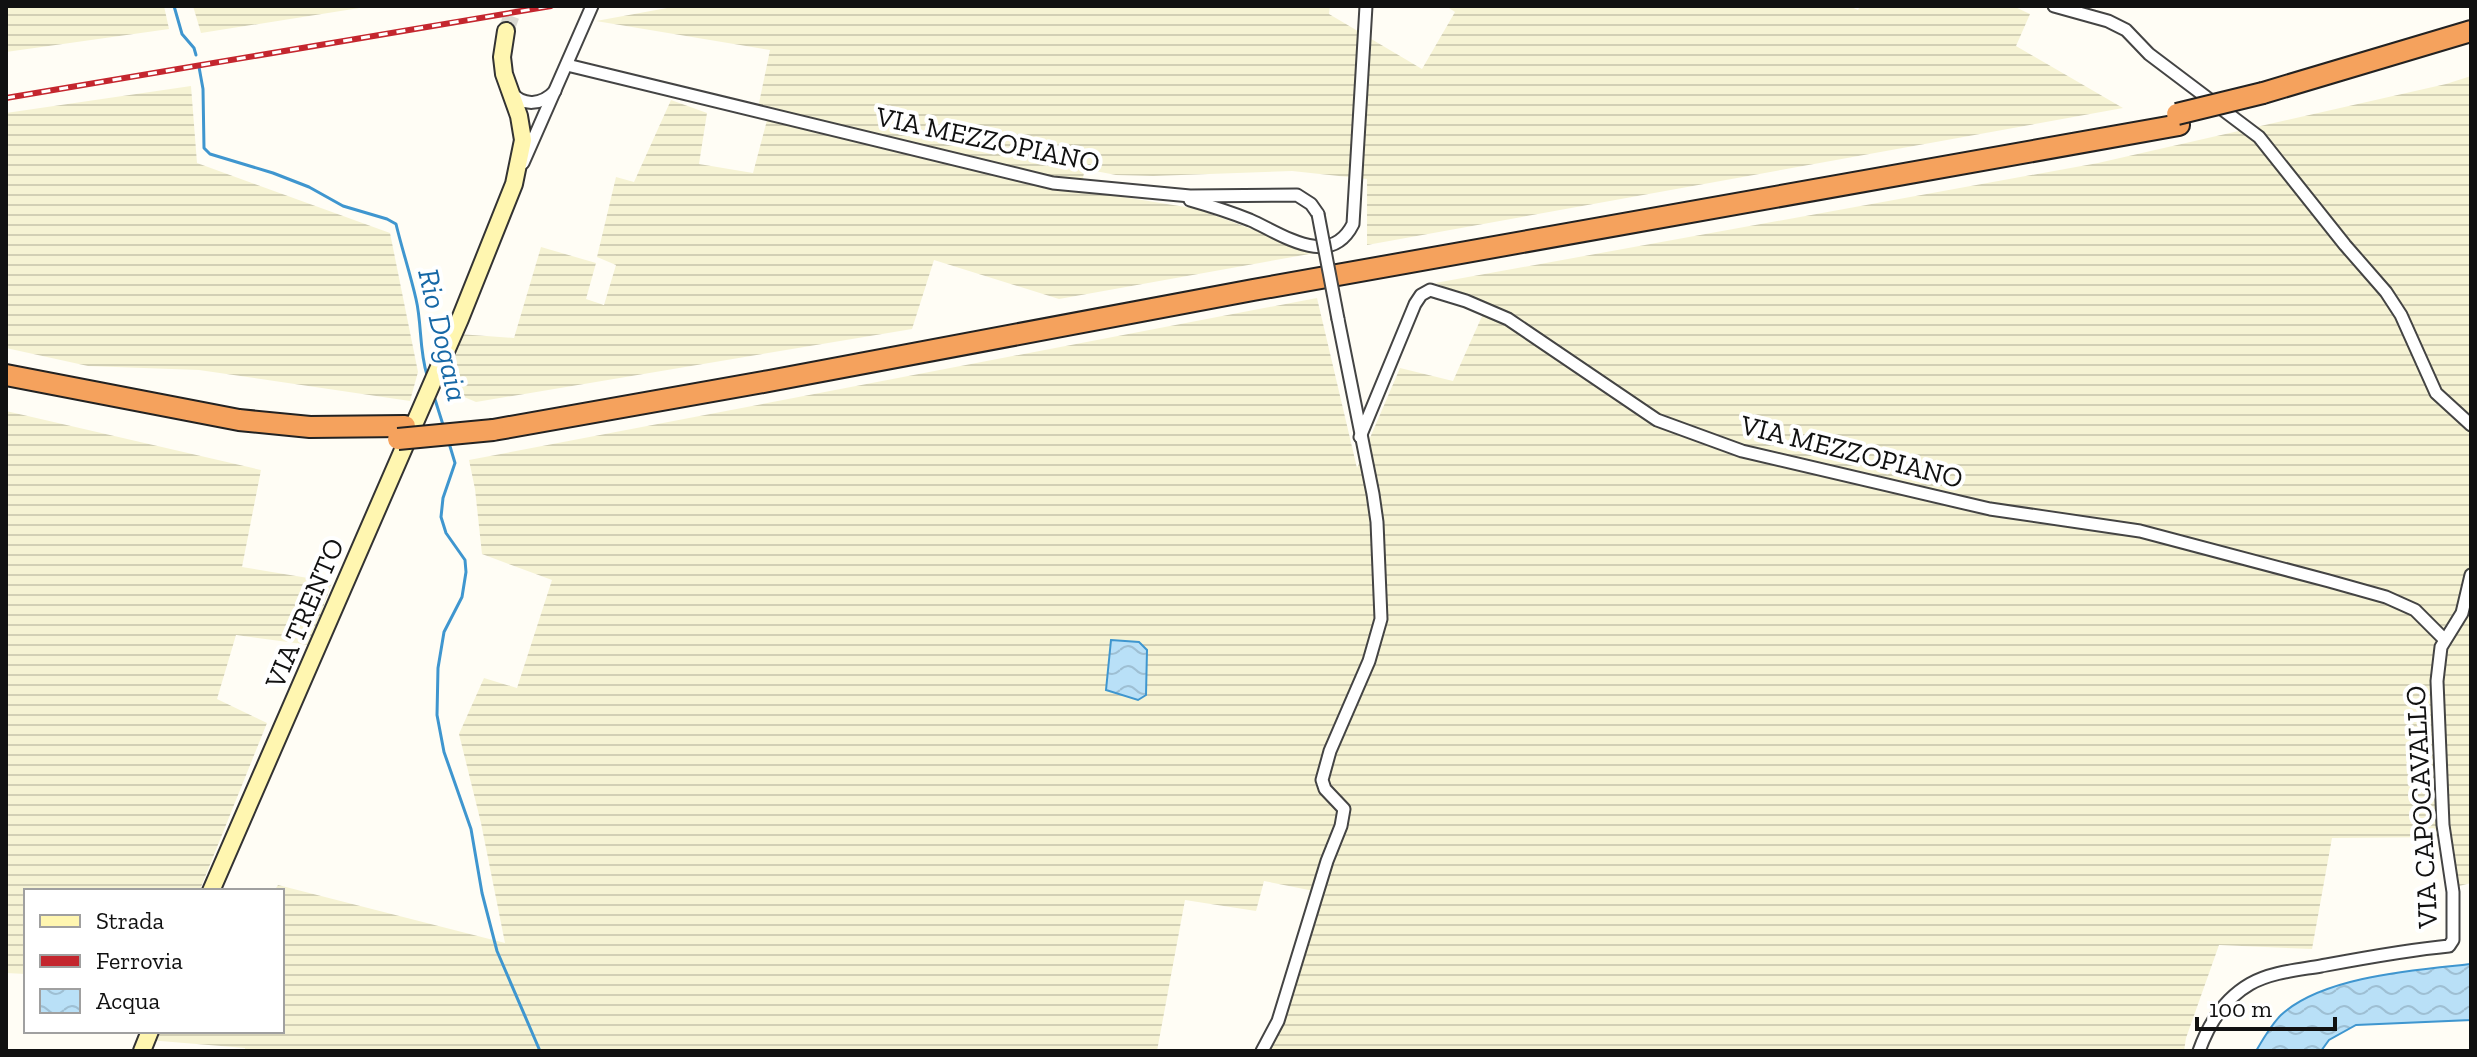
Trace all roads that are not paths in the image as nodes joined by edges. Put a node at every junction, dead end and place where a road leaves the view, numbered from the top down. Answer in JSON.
{"nodes":[{"id":1,"x":592,"y":6,"type":"edge"},
{"id":2,"x":1366,"y":6,"type":"edge"},
{"id":3,"x":2054,"y":6,"type":"edge"},
{"id":4,"x":506,"y":31,"type":"tunnel mouth"},
{"id":5,"x":2471,"y":31,"type":"edge"},
{"id":6,"x":2471,"y":44,"type":"edge"},
{"id":7,"x":567,"y":65,"type":"junction"},
{"id":8,"x":508,"y":88,"type":"junction"},
{"id":9,"x":2264,"y":99,"type":"junction"},
{"id":10,"x":542,"y":107,"type":"junction"},
{"id":11,"x":519,"y":116,"type":"junction"},
{"id":12,"x":514,"y":184,"type":"junction"},
{"id":13,"x":1166,"y":194,"type":"junction"},
{"id":14,"x":6,"y":375,"type":"edge"},
{"id":15,"x":6,"y":387,"type":"edge"},
{"id":16,"x":2471,"y":425,"type":"edge"},
{"id":17,"x":402,"y":433,"type":"junction"},
{"id":18,"x":1360,"y":437,"type":"junction"},
{"id":19,"x":2471,"y":575,"type":"edge"},
{"id":20,"x":2444,"y":639,"type":"junction"},
{"id":21,"x":212,"y":889,"type":"edge"},
{"id":22,"x":1262,"y":1051,"type":"edge"},
{"id":23,"x":2199,"y":1051,"type":"edge"}],
"edges":[{"from":1,"to":7,"type":"street"},
{"from":2,"to":13,"type":"street"},
{"from":3,"to":16,"type":"street"},
{"from":4,"to":8,"type":"street"},
{"from":5,"to":9,"type":"highway"},
{"from":6,"to":9,"type":"highway"},
{"from":7,"to":10,"type":"street"},
{"from":7,"to":13,"type":"street","name":"VIA MEZZOPIANO"},
{"from":8,"to":10,"type":"street"},
{"from":8,"to":11,"type":"street"},
{"from":9,"to":17,"type":"highway","bridge":true},
{"from":10,"to":11,"type":"street"},
{"from":10,"to":11,"type":"street"},
{"from":10,"to":12,"type":"street"},
{"from":11,"to":12,"type":"street","name":"VIA TRENTO"},
{"from":12,"to":21,"type":"street","name":"VIA TRENTO"},
{"from":13,"to":18,"type":"street","name":"VIA MEZZOPIANO","bridge":true},
{"from":14,"to":17,"type":"highway"},
{"from":15,"to":17,"type":"highway"},
{"from":18,"to":20,"type":"street","name":"VIA MEZZOPIANO"},
{"from":18,"to":22,"type":"street","name":"VIA MEZZOPIANO"},
{"from":19,"to":20,"type":"street","name":"VIA CAPOCAVALLO"},
{"from":20,"to":23,"type":"street","name":"VIA CAPOCAVALLO"}]}
